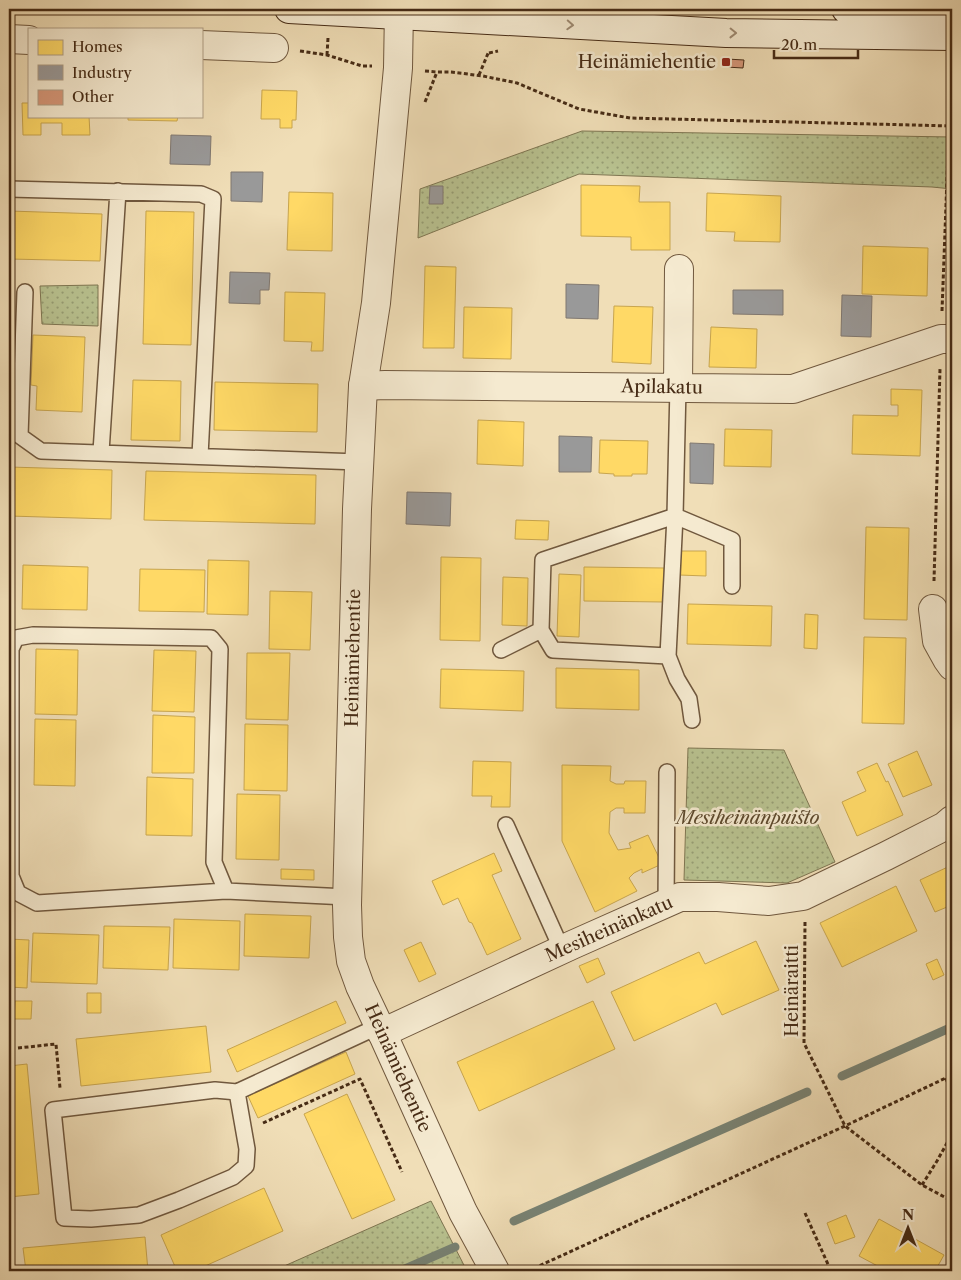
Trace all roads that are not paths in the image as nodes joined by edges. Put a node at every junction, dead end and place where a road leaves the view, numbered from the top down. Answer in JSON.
{"nodes":[{"id":1,"x":289,"y":9,"type":"edge"},
{"id":2,"x":846,"y":9,"type":"edge"},
{"id":3,"x":399,"y":12,"type":"edge"},
{"id":4,"x":952,"y":23,"type":"edge"},
{"id":5,"x":952,"y":36,"type":"edge"},
{"id":6,"x":9,"y":40,"type":"edge"},
{"id":7,"x":28,"y":40,"type":"edge"},
{"id":8,"x":202,"y":46,"type":"edge"},
{"id":9,"x":274,"y":48,"type":"road end"},
{"id":10,"x":9,"y":188,"type":"edge"},
{"id":11,"x":118,"y":191,"type":"junction"},
{"id":12,"x":679,"y":269,"type":"dead end"},
{"id":13,"x":25,"y":292,"type":"dead end"},
{"id":14,"x":952,"y":340,"type":"edge"},
{"id":15,"x":363,"y":386,"type":"junction"},
{"id":16,"x":678,"y":387,"type":"junction"},
{"id":17,"x":101,"y":452,"type":"junction"},
{"id":18,"x":200,"y":456,"type":"junction"},
{"id":19,"x":359,"y":462,"type":"junction"},
{"id":20,"x":675,"y":516,"type":"junction"},
{"id":21,"x":732,"y":586,"type":"dead end"},
{"id":22,"x":933,"y":609,"type":"dead end"},
{"id":23,"x":541,"y":630,"type":"junction"},
{"id":24,"x":501,"y":650,"type":"dead end"},
{"id":25,"x":668,"y":656,"type":"junction"},
{"id":26,"x":952,"y":666,"type":"edge"},
{"id":27,"x":692,"y":720,"type":"dead end"},
{"id":28,"x":667,"y":772,"type":"dead end"},
{"id":29,"x":952,"y":820,"type":"edge"},
{"id":30,"x":506,"y":825,"type":"dead end"},
{"id":31,"x":226,"y":891,"type":"junction"},
{"id":32,"x":347,"y":897,"type":"junction"},
{"id":33,"x":666,"y":904,"type":"junction"},
{"id":34,"x":562,"y":950,"type":"junction"},
{"id":35,"x":381,"y":1029,"type":"junction"},
{"id":36,"x":237,"y":1092,"type":"junction"},
{"id":37,"x":495,"y":1271,"type":"edge"}],
"edges":[{"from":1,"to":3,"type":"street"},
{"from":2,"to":4,"type":"street"},
{"from":3,"to":5,"type":"street","one_way":true},
{"from":3,"to":15,"type":"street","name":"Heinämiehentie"},
{"from":6,"to":7,"type":"street"},
{"from":8,"to":9,"type":"street"},
{"from":10,"to":11,"type":"lane"},
{"from":11,"to":17,"type":"lane"},
{"from":11,"to":18,"type":"lane"},
{"from":12,"to":16,"type":"street"},
{"from":13,"to":17,"type":"lane"},
{"from":14,"to":16,"type":"street","name":"Apilakatu"},
{"from":15,"to":16,"type":"street","name":"Apilakatu"},
{"from":15,"to":19,"type":"street","name":"Heinämiehentie"},
{"from":16,"to":20,"type":"lane"},
{"from":17,"to":18,"type":"lane"},
{"from":18,"to":19,"type":"lane"},
{"from":19,"to":32,"type":"street","name":"Heinämiehentie"},
{"from":20,"to":21,"type":"lane"},
{"from":20,"to":23,"type":"lane"},
{"from":20,"to":25,"type":"lane"},
{"from":22,"to":26,"type":"street"},
{"from":23,"to":24,"type":"lane"},
{"from":23,"to":25,"type":"lane"},
{"from":25,"to":27,"type":"lane"},
{"from":28,"to":33,"type":"lane"},
{"from":29,"to":33,"type":"street","name":"Mesiheinänkatu"},
{"from":30,"to":34,"type":"lane"},
{"from":31,"to":31,"type":"lane"},
{"from":31,"to":32,"type":"lane"},
{"from":32,"to":35,"type":"street","name":"Heinämiehentie"},
{"from":33,"to":34,"type":"street","name":"Mesiheinänkatu"},
{"from":34,"to":35,"type":"street","name":"Mesiheinänkatu"},
{"from":35,"to":36,"type":"lane"},
{"from":35,"to":37,"type":"street","name":"Heinämiehentie"},
{"from":36,"to":36,"type":"lane"}]}
